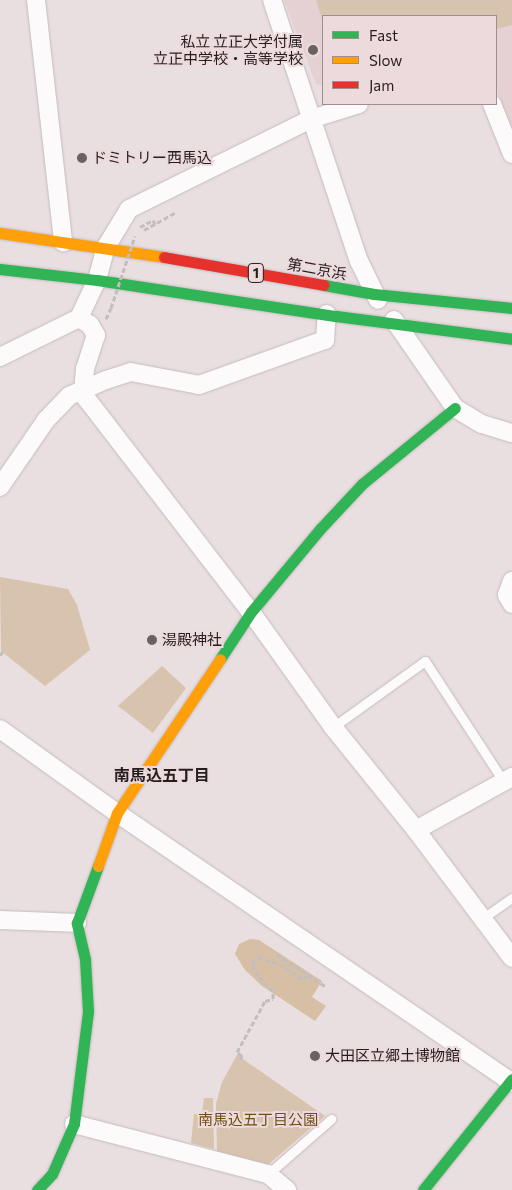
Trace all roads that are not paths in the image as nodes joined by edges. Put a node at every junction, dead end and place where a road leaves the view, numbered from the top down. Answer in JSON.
{"nodes":[{"id":1,"x":36,"y":0,"type":"edge"},
{"id":2,"x":272,"y":0,"type":"edge"},
{"id":3,"x":356,"y":105,"type":"edge"},
{"id":4,"x":492,"y":105,"type":"edge"},
{"id":5,"x":312,"y":119,"type":"junction"},
{"id":6,"x":512,"y":154,"type":"edge"},
{"id":7,"x":0,"y":233,"type":"edge"},
{"id":8,"x":63,"y":242,"type":"junction"},
{"id":9,"x":106,"y":247,"type":"junction"},
{"id":10,"x":0,"y":269,"type":"edge"},
{"id":11,"x":97,"y":280,"type":"junction"},
{"id":12,"x":374,"y":294,"type":"junction"},
{"id":13,"x":512,"y":308,"type":"edge"},
{"id":14,"x":327,"y":314,"type":"junction"},
{"id":15,"x":79,"y":318,"type":"junction"},
{"id":16,"x":398,"y":324,"type":"junction"},
{"id":17,"x":512,"y":339,"type":"edge"},
{"id":18,"x":0,"y":357,"type":"edge"},
{"id":19,"x":83,"y":390,"type":"junction"},
{"id":20,"x":455,"y":408,"type":"junction"},
{"id":21,"x":512,"y":433,"type":"edge"},
{"id":22,"x":0,"y":487,"type":"edge"},
{"id":23,"x":512,"y":581,"type":"edge"},
{"id":24,"x":512,"y":604,"type":"edge"},
{"id":25,"x":251,"y":612,"type":"junction"},
{"id":26,"x":332,"y":726,"type":"junction"},
{"id":27,"x":0,"y":729,"type":"edge"},
{"id":28,"x":508,"y":780,"type":"edge"},
{"id":29,"x":117,"y":813,"type":"junction"},
{"id":30,"x":416,"y":830,"type":"junction"},
{"id":31,"x":512,"y":898,"type":"edge"},
{"id":32,"x":483,"y":918,"type":"junction"},
{"id":33,"x":0,"y":920,"type":"edge"},
{"id":34,"x":78,"y":923,"type":"junction"},
{"id":35,"x":512,"y":958,"type":"edge"},
{"id":36,"x":511,"y":1081,"type":"edge"},
{"id":37,"x":331,"y":1119,"type":"dead end"},
{"id":38,"x":74,"y":1124,"type":"junction"},
{"id":39,"x":268,"y":1174,"type":"junction"},
{"id":40,"x":37,"y":1190,"type":"edge"},
{"id":41,"x":287,"y":1190,"type":"edge"},
{"id":42,"x":423,"y":1190,"type":"edge"}],
"edges":[{"from":1,"to":8,"type":"street"},
{"from":2,"to":5,"type":"street"},
{"from":3,"to":5,"type":"street"},
{"from":4,"to":6,"type":"street"},
{"from":5,"to":9,"type":"street"},
{"from":5,"to":12,"type":"street"},
{"from":7,"to":8,"type":"main road","name":"第二京浜","number":"1"},
{"from":8,"to":9,"type":"main road","name":"第二京浜","number":"1"},
{"from":9,"to":11,"type":"street"},
{"from":9,"to":12,"type":"main road","name":"第二京浜","number":"1"},
{"from":10,"to":11,"type":"main road","number":"1"},
{"from":11,"to":14,"type":"main road","number":"1"},
{"from":11,"to":15,"type":"street"},
{"from":12,"to":13,"type":"main road","name":"第二京浜","number":"1"},
{"from":12,"to":16,"type":"street"},
{"from":14,"to":16,"type":"main road","number":"1"},
{"from":14,"to":19,"type":"street"},
{"from":15,"to":18,"type":"street"},
{"from":15,"to":19,"type":"street"},
{"from":16,"to":17,"type":"main road","number":"1"},
{"from":16,"to":20,"type":"street"},
{"from":19,"to":22,"type":"street"},
{"from":19,"to":25,"type":"street"},
{"from":20,"to":21,"type":"street"},
{"from":20,"to":25,"type":"main road"},
{"from":23,"to":24,"type":"street"},
{"from":25,"to":26,"type":"street"},
{"from":25,"to":29,"type":"main road"},
{"from":26,"to":28,"type":"lane"},
{"from":26,"to":30,"type":"street"},
{"from":27,"to":29,"type":"street"},
{"from":28,"to":30,"type":"street"},
{"from":29,"to":34,"type":"main road"},
{"from":29,"to":36,"type":"street"},
{"from":30,"to":32,"type":"street"},
{"from":31,"to":32,"type":"lane"},
{"from":32,"to":35,"type":"street"},
{"from":33,"to":34,"type":"street"},
{"from":34,"to":38,"type":"main road"},
{"from":36,"to":42,"type":"main road"},
{"from":37,"to":39,"type":"lane"},
{"from":38,"to":39,"type":"street"},
{"from":38,"to":40,"type":"main road"},
{"from":39,"to":41,"type":"street"}]}
